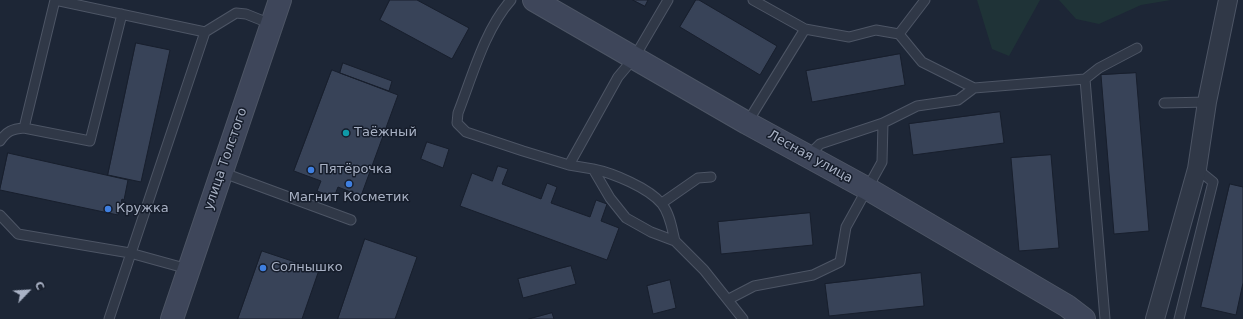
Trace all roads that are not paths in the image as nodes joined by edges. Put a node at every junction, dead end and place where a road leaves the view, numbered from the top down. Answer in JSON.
{"nodes":[{"id":1,"x":55,"y":0,"type":"edge"},
{"id":2,"x":280,"y":0,"type":"edge"},
{"id":3,"x":511,"y":0,"type":"edge"},
{"id":4,"x":534,"y":0,"type":"edge"},
{"id":5,"x":668,"y":0,"type":"edge"},
{"id":6,"x":753,"y":0,"type":"edge"},
{"id":7,"x":925,"y":0,"type":"edge"},
{"id":8,"x":1228,"y":0,"type":"edge"},
{"id":9,"x":122,"y":14,"type":"junction"},
{"id":10,"x":271,"y":24,"type":"junction"},
{"id":11,"x":805,"y":29,"type":"junction"},
{"id":12,"x":204,"y":32,"type":"junction"},
{"id":13,"x":899,"y":34,"type":"junction"},
{"id":14,"x":1137,"y":48,"type":"dead end"},
{"id":15,"x":634,"y":58,"type":"junction"},
{"id":16,"x":1085,"y":79,"type":"junction"},
{"id":17,"x":974,"y":88,"type":"junction"},
{"id":18,"x":1207,"y":102,"type":"junction"},
{"id":19,"x":1164,"y":103,"type":"dead end"},
{"id":20,"x":747,"y":123,"type":"junction"},
{"id":21,"x":883,"y":123,"type":"junction"},
{"id":22,"x":24,"y":128,"type":"junction"},
{"id":23,"x":0,"y":141,"type":"edge"},
{"id":24,"x":808,"y":156,"type":"junction"},
{"id":25,"x":570,"y":165,"type":"junction"},
{"id":26,"x":594,"y":169,"type":"junction"},
{"id":27,"x":1197,"y":169,"type":"junction"},
{"id":28,"x":221,"y":172,"type":"junction"},
{"id":29,"x":711,"y":178,"type":"dead end"},
{"id":30,"x":868,"y":189,"type":"junction"},
{"id":31,"x":662,"y":204,"type":"junction"},
{"id":32,"x":0,"y":215,"type":"edge"},
{"id":33,"x":351,"y":220,"type":"dead end"},
{"id":34,"x":675,"y":241,"type":"junction"},
{"id":35,"x":130,"y":253,"type":"junction"},
{"id":36,"x":188,"y":269,"type":"junction"},
{"id":37,"x":728,"y":299,"type":"junction"},
{"id":38,"x":109,"y":319,"type":"edge"},
{"id":39,"x":172,"y":319,"type":"edge"},
{"id":40,"x":743,"y":319,"type":"edge"},
{"id":41,"x":1084,"y":319,"type":"edge"},
{"id":42,"x":1105,"y":319,"type":"edge"},
{"id":43,"x":1155,"y":319,"type":"edge"},
{"id":44,"x":1179,"y":319,"type":"edge"}],
"edges":[{"from":1,"to":9,"type":"lane"},
{"from":1,"to":22,"type":"lane"},
{"from":2,"to":10,"type":"street","name":"улица Толстого"},
{"from":3,"to":25,"type":"lane"},
{"from":4,"to":15,"type":"street","name":"Лесная улица"},
{"from":5,"to":15,"type":"lane"},
{"from":6,"to":11,"type":"lane"},
{"from":7,"to":13,"type":"lane"},
{"from":8,"to":18,"type":"street"},
{"from":9,"to":12,"type":"lane"},
{"from":9,"to":22,"type":"lane"},
{"from":10,"to":12,"type":"lane"},
{"from":10,"to":28,"type":"street","name":"улица Толстого"},
{"from":11,"to":13,"type":"lane"},
{"from":11,"to":20,"type":"lane"},
{"from":12,"to":35,"type":"lane"},
{"from":13,"to":17,"type":"lane"},
{"from":14,"to":16,"type":"lane"},
{"from":15,"to":20,"type":"street","name":"Лесная улица"},
{"from":15,"to":25,"type":"lane"},
{"from":16,"to":17,"type":"lane"},
{"from":16,"to":42,"type":"lane"},
{"from":17,"to":21,"type":"lane"},
{"from":18,"to":19,"type":"lane"},
{"from":18,"to":27,"type":"street"},
{"from":20,"to":24,"type":"street","name":"Лесная улица"},
{"from":21,"to":24,"type":"lane"},
{"from":21,"to":30,"type":"lane"},
{"from":22,"to":23,"type":"lane"},
{"from":24,"to":30,"type":"street","name":"Лесная улица"},
{"from":25,"to":26,"type":"lane"},
{"from":26,"to":31,"type":"lane"},
{"from":26,"to":34,"type":"lane"},
{"from":27,"to":43,"type":"street"},
{"from":27,"to":44,"type":"lane"},
{"from":28,"to":33,"type":"lane"},
{"from":28,"to":36,"type":"street","name":"улица Толстого"},
{"from":29,"to":31,"type":"lane"},
{"from":30,"to":37,"type":"lane"},
{"from":30,"to":41,"type":"street","name":"Лесная улица"},
{"from":31,"to":34,"type":"lane"},
{"from":32,"to":35,"type":"lane"},
{"from":34,"to":37,"type":"lane"},
{"from":35,"to":36,"type":"lane"},
{"from":35,"to":38,"type":"lane"},
{"from":36,"to":39,"type":"street","name":"улица Толстого"},
{"from":37,"to":40,"type":"lane"}]}
